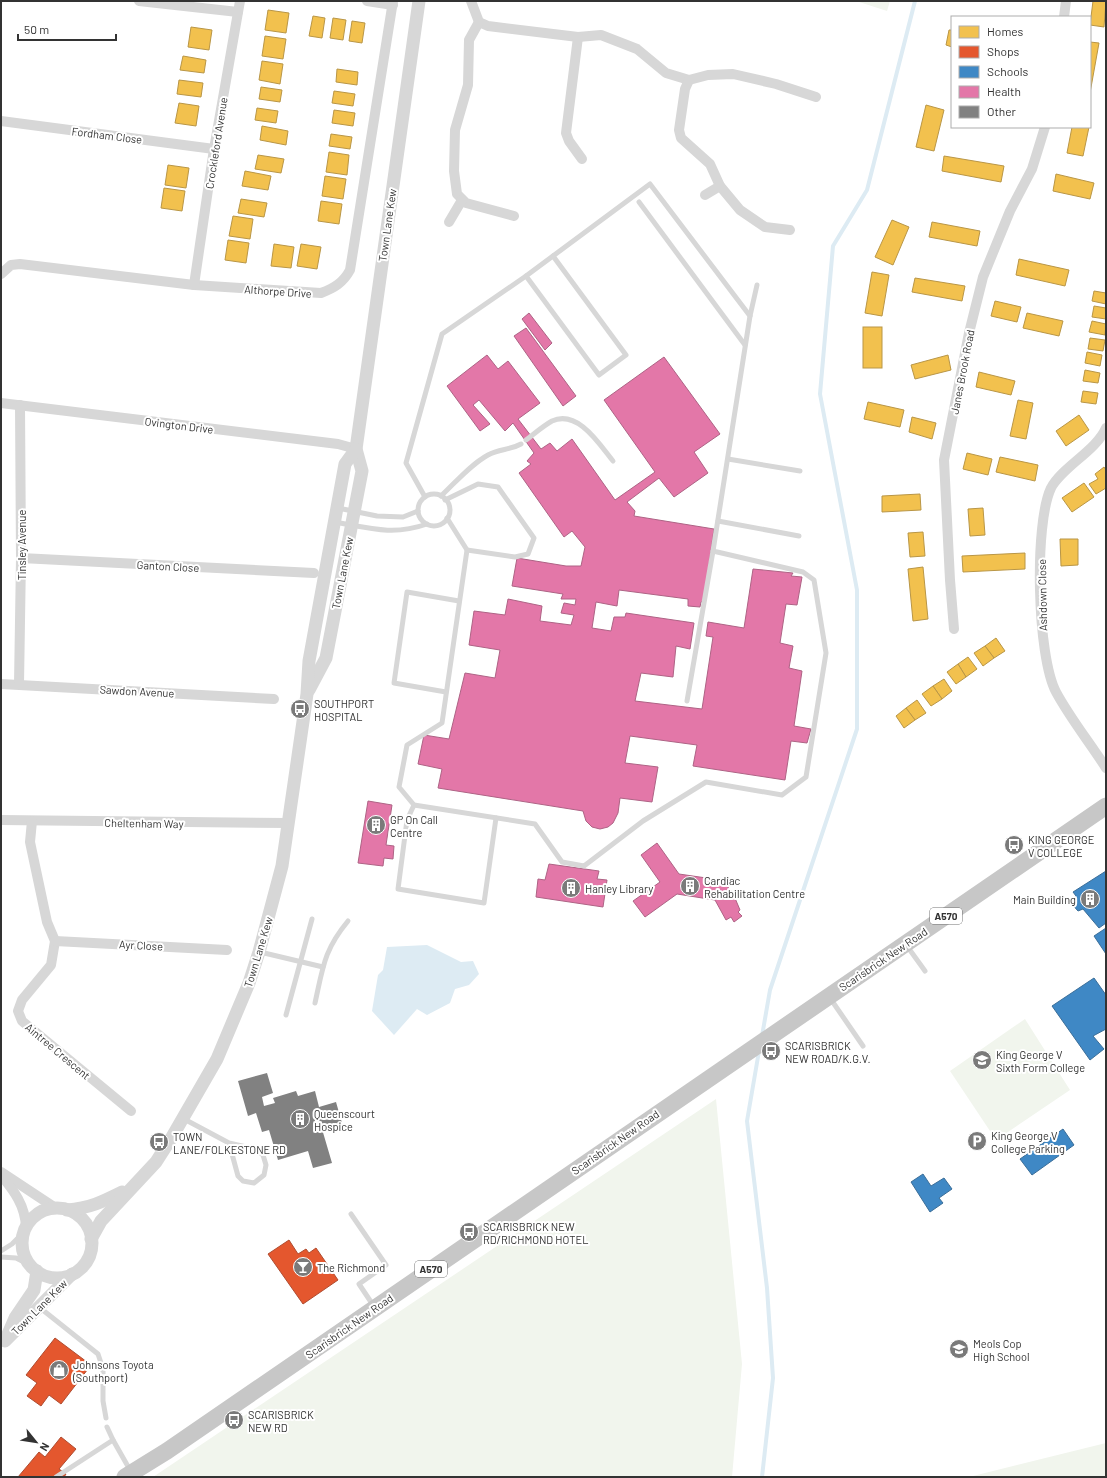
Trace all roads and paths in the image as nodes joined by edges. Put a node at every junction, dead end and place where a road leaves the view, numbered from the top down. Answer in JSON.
{"nodes":[{"id":1,"x":140,"y":1,"type":"edge"},
{"id":2,"x":240,"y":1,"type":"edge"},
{"id":3,"x":367,"y":1,"type":"edge"},
{"id":4,"x":419,"y":1,"type":"edge"},
{"id":5,"x":471,"y":1,"type":"edge"},
{"id":6,"x":1066,"y":1,"type":"edge"},
{"id":7,"x":393,"y":3,"type":"edge"},
{"id":8,"x":238,"y":12,"type":"junction"},
{"id":9,"x":1064,"y":16,"type":"edge"},
{"id":10,"x":479,"y":22,"type":"junction"},
{"id":11,"x":578,"y":37,"type":"junction"},
{"id":12,"x":689,"y":80,"type":"junction"},
{"id":13,"x":816,"y":97,"type":"dead end"},
{"id":14,"x":1,"y":121,"type":"edge"},
{"id":15,"x":1045,"y":128,"type":"edge"},
{"id":16,"x":214,"y":149,"type":"junction"},
{"id":17,"x":582,"y":159,"type":"dead end"},
{"id":18,"x":720,"y":186,"type":"junction"},
{"id":19,"x":705,"y":195,"type":"dead end"},
{"id":20,"x":462,"y":200,"type":"junction"},
{"id":21,"x":639,"y":202,"type":"dead end"},
{"id":22,"x":514,"y":216,"type":"dead end"},
{"id":23,"x":449,"y":222,"type":"dead end"},
{"id":24,"x":790,"y":230,"type":"dead end"},
{"id":25,"x":553,"y":256,"type":"junction"},
{"id":26,"x":1,"y":274,"type":"edge"},
{"id":27,"x":526,"y":276,"type":"junction"},
{"id":28,"x":194,"y":285,"type":"junction"},
{"id":29,"x":757,"y":285,"type":"dead end"},
{"id":30,"x":750,"y":316,"type":"junction"},
{"id":31,"x":746,"y":345,"type":"junction"},
{"id":32,"x":1,"y":403,"type":"edge"},
{"id":33,"x":20,"y":405,"type":"junction"},
{"id":34,"x":1106,"y":428,"type":"edge"},
{"id":35,"x":526,"y":440,"type":"dead end"},
{"id":36,"x":521,"y":444,"type":"dead end"},
{"id":37,"x":356,"y":449,"type":"junction"},
{"id":38,"x":728,"y":459,"type":"junction"},
{"id":39,"x":613,"y":462,"type":"dead end"},
{"id":40,"x":800,"y":471,"type":"dead end"},
{"id":41,"x":425,"y":497,"type":"junction"},
{"id":42,"x":443,"y":498,"type":"junction"},
{"id":43,"x":336,"y":508,"type":"junction"},
{"id":44,"x":355,"y":511,"type":"junction"},
{"id":45,"x":418,"y":511,"type":"junction"},
{"id":46,"x":447,"y":518,"type":"junction"},
{"id":47,"x":334,"y":522,"type":"junction"},
{"id":48,"x":718,"y":522,"type":"junction"},
{"id":49,"x":427,"y":524,"type":"junction"},
{"id":50,"x":352,"y":525,"type":"junction"},
{"id":51,"x":799,"y":536,"type":"dead end"},
{"id":52,"x":467,"y":550,"type":"junction"},
{"id":53,"x":714,"y":551,"type":"junction"},
{"id":54,"x":21,"y":558,"type":"junction"},
{"id":55,"x":314,"y":573,"type":"dead end"},
{"id":56,"x":459,"y":601,"type":"junction"},
{"id":57,"x":954,"y":629,"type":"dead end"},
{"id":58,"x":1,"y":684,"type":"edge"},
{"id":59,"x":19,"y":684,"type":"junction"},
{"id":60,"x":446,"y":692,"type":"junction"},
{"id":61,"x":308,"y":694,"type":"junction"},
{"id":62,"x":274,"y":699,"type":"dead end"},
{"id":63,"x":687,"y":701,"type":"dead end"},
{"id":64,"x":1106,"y":768,"type":"edge"},
{"id":65,"x":414,"y":805,"type":"junction"},
{"id":66,"x":1106,"y":806,"type":"edge"},
{"id":67,"x":496,"y":818,"type":"junction"},
{"id":68,"x":1,"y":820,"type":"edge"},
{"id":69,"x":32,"y":821,"type":"junction"},
{"id":70,"x":288,"y":823,"type":"junction"},
{"id":71,"x":312,"y":919,"type":"dead end"},
{"id":72,"x":348,"y":921,"type":"dead end"},
{"id":73,"x":55,"y":941,"type":"junction"},
{"id":74,"x":905,"y":944,"type":"junction"},
{"id":75,"x":227,"y":950,"type":"dead end"},
{"id":76,"x":260,"y":952,"type":"junction"},
{"id":77,"x":301,"y":962,"type":"junction"},
{"id":78,"x":323,"y":967,"type":"junction"},
{"id":79,"x":925,"y":971,"type":"dead end"},
{"id":80,"x":829,"y":996,"type":"junction"},
{"id":81,"x":315,"y":1003,"type":"dead end"},
{"id":82,"x":286,"y":1015,"type":"dead end"},
{"id":83,"x":863,"y":1046,"type":"dead end"},
{"id":84,"x":131,"y":1111,"type":"dead end"},
{"id":85,"x":183,"y":1118,"type":"junction"},
{"id":86,"x":229,"y":1143,"type":"junction"},
{"id":87,"x":1,"y":1173,"type":"edge"},
{"id":88,"x":136,"y":1184,"type":"junction"},
{"id":89,"x":62,"y":1209,"type":"junction"},
{"id":90,"x":351,"y":1214,"type":"dead end"},
{"id":91,"x":26,"y":1229,"type":"junction"},
{"id":92,"x":91,"y":1239,"type":"junction"},
{"id":93,"x":1,"y":1251,"type":"edge"},
{"id":94,"x":1,"y":1256,"type":"edge"},
{"id":95,"x":33,"y":1268,"type":"junction"},
{"id":96,"x":74,"y":1273,"type":"junction"},
{"id":97,"x":39,"y":1306,"type":"junction"},
{"id":98,"x":375,"y":1308,"type":"junction"},
{"id":99,"x":3,"y":1344,"type":"edge"},
{"id":100,"x":106,"y":1418,"type":"dead end"},
{"id":101,"x":108,"y":1427,"type":"dead end"},
{"id":102,"x":113,"y":1440,"type":"junction"},
{"id":103,"x":128,"y":1475,"type":"edge"},
{"id":104,"x":56,"y":1477,"type":"edge"}],
"edges":[{"from":1,"to":8,"type":"street"},
{"from":2,"to":8,"type":"street","name":"Crockleford Avenue"},
{"from":3,"to":7,"type":"street"},
{"from":4,"to":37,"type":"street","name":"Town Lane Kew"},
{"from":5,"to":10,"type":"street"},
{"from":6,"to":9,"type":"street"},
{"from":7,"to":28,"type":"street","name":"Althorpe Drive"},
{"from":8,"to":16,"type":"street","name":"Crockleford Avenue"},
{"from":10,"to":11,"type":"street"},
{"from":10,"to":20,"type":"street"},
{"from":11,"to":12,"type":"street"},
{"from":11,"to":17,"type":"street"},
{"from":12,"to":13,"type":"street"},
{"from":12,"to":18,"type":"street"},
{"from":14,"to":16,"type":"street","name":"Fordham Close"},
{"from":15,"to":57,"type":"street","name":"Janes Brook Road"},
{"from":16,"to":28,"type":"street","name":"Crockleford Avenue"},
{"from":18,"to":19,"type":"street"},
{"from":18,"to":24,"type":"street"},
{"from":20,"to":22,"type":"street"},
{"from":20,"to":23,"type":"street"},
{"from":21,"to":31,"type":"lane"},
{"from":25,"to":27,"type":"lane"},
{"from":25,"to":27,"type":"lane"},
{"from":25,"to":30,"type":"lane"},
{"from":26,"to":28,"type":"street","name":"Althorpe Drive"},
{"from":27,"to":41,"type":"lane"},
{"from":29,"to":30,"type":"lane"},
{"from":30,"to":31,"type":"lane"},
{"from":31,"to":38,"type":"lane"},
{"from":32,"to":33,"type":"street","name":"Ovington Drive"},
{"from":33,"to":37,"type":"street","name":"Ovington Drive"},
{"from":33,"to":54,"type":"street","name":"Tinsley Avenue"},
{"from":34,"to":64,"type":"street","name":"Ashdown Close"},
{"from":35,"to":39,"type":"lane"},
{"from":36,"to":42,"type":"lane"},
{"from":37,"to":43,"type":"street","name":"Town Lane Kew"},
{"from":37,"to":44,"type":"street","name":"Town Lane Kew"},
{"from":38,"to":40,"type":"lane"},
{"from":38,"to":48,"type":"lane"},
{"from":41,"to":42,"type":"lane"},
{"from":41,"to":45,"type":"lane"},
{"from":42,"to":46,"type":"lane"},
{"from":42,"to":52,"type":"lane"},
{"from":43,"to":44,"type":"lane"},
{"from":43,"to":47,"type":"street","name":"Town Lane Kew"},
{"from":44,"to":45,"type":"lane"},
{"from":44,"to":50,"type":"street","name":"Town Lane Kew"},
{"from":45,"to":49,"type":"lane"},
{"from":46,"to":49,"type":"lane"},
{"from":46,"to":52,"type":"lane"},
{"from":47,"to":50,"type":"lane"},
{"from":47,"to":61,"type":"street","name":"Town Lane Kew"},
{"from":48,"to":51,"type":"lane"},
{"from":48,"to":53,"type":"lane"},
{"from":49,"to":50,"type":"lane"},
{"from":50,"to":61,"type":"street","name":"Town Lane Kew"},
{"from":52,"to":56,"type":"lane"},
{"from":53,"to":63,"type":"lane"},
{"from":53,"to":67,"type":"lane"},
{"from":54,"to":55,"type":"street","name":"Ganton Close"},
{"from":54,"to":59,"type":"street","name":"Tinsley Avenue"},
{"from":56,"to":60,"type":"lane"},
{"from":56,"to":60,"type":"lane"},
{"from":58,"to":59,"type":"street","name":"Sawdon Avenue"},
{"from":59,"to":62,"type":"street","name":"Sawdon Avenue"},
{"from":60,"to":65,"type":"lane"},
{"from":61,"to":70,"type":"street","name":"Town Lane Kew"},
{"from":65,"to":67,"type":"lane"},
{"from":65,"to":67,"type":"lane"},
{"from":66,"to":74,"type":"highway","name":"Scarisbrick New Road","number":"A570"},
{"from":68,"to":69,"type":"street","name":"Cheltenham Way"},
{"from":69,"to":70,"type":"street","name":"Cheltenham Way"},
{"from":69,"to":73,"type":"street"},
{"from":70,"to":76,"type":"street","name":"Town Lane Kew"},
{"from":71,"to":77,"type":"lane"},
{"from":72,"to":78,"type":"lane"},
{"from":73,"to":75,"type":"street","name":"Ayr Close"},
{"from":73,"to":84,"type":"street","name":"Aintree Crescent"},
{"from":74,"to":79,"type":"lane"},
{"from":74,"to":80,"type":"highway","name":"Scarisbrick New Road","number":"A570"},
{"from":76,"to":77,"type":"lane"},
{"from":76,"to":85,"type":"street","name":"Town Lane Kew"},
{"from":77,"to":78,"type":"lane"},
{"from":77,"to":82,"type":"lane"},
{"from":78,"to":81,"type":"lane"},
{"from":80,"to":83,"type":"lane"},
{"from":80,"to":98,"type":"highway","name":"Scarisbrick New Road","number":"A570"},
{"from":85,"to":86,"type":"lane"},
{"from":85,"to":88,"type":"street","name":"Town Lane Kew"},
{"from":86,"to":86,"type":"lane"},
{"from":87,"to":89,"type":"street"},
{"from":87,"to":91,"type":"street"},
{"from":88,"to":89,"type":"street","name":"Town Lane Kew"},
{"from":88,"to":92,"type":"street","name":"Town Lane Kew"},
{"from":89,"to":91,"type":"street"},
{"from":89,"to":92,"type":"street"},
{"from":90,"to":98,"type":"lane"},
{"from":91,"to":93,"type":"lane"},
{"from":91,"to":95,"type":"street"},
{"from":92,"to":96,"type":"street"},
{"from":94,"to":95,"type":"lane"},
{"from":95,"to":96,"type":"street"},
{"from":95,"to":99,"type":"street","name":"Town Lane Kew"},
{"from":96,"to":97,"type":"street","name":"Town Lane Kew"},
{"from":97,"to":99,"type":"street","name":"Town Lane Kew"},
{"from":97,"to":100,"type":"lane"},
{"from":98,"to":103,"type":"highway","name":"Scarisbrick New Road","number":"A570"},
{"from":101,"to":102,"type":"lane"},
{"from":102,"to":103,"type":"lane"},
{"from":102,"to":104,"type":"lane"}]}
